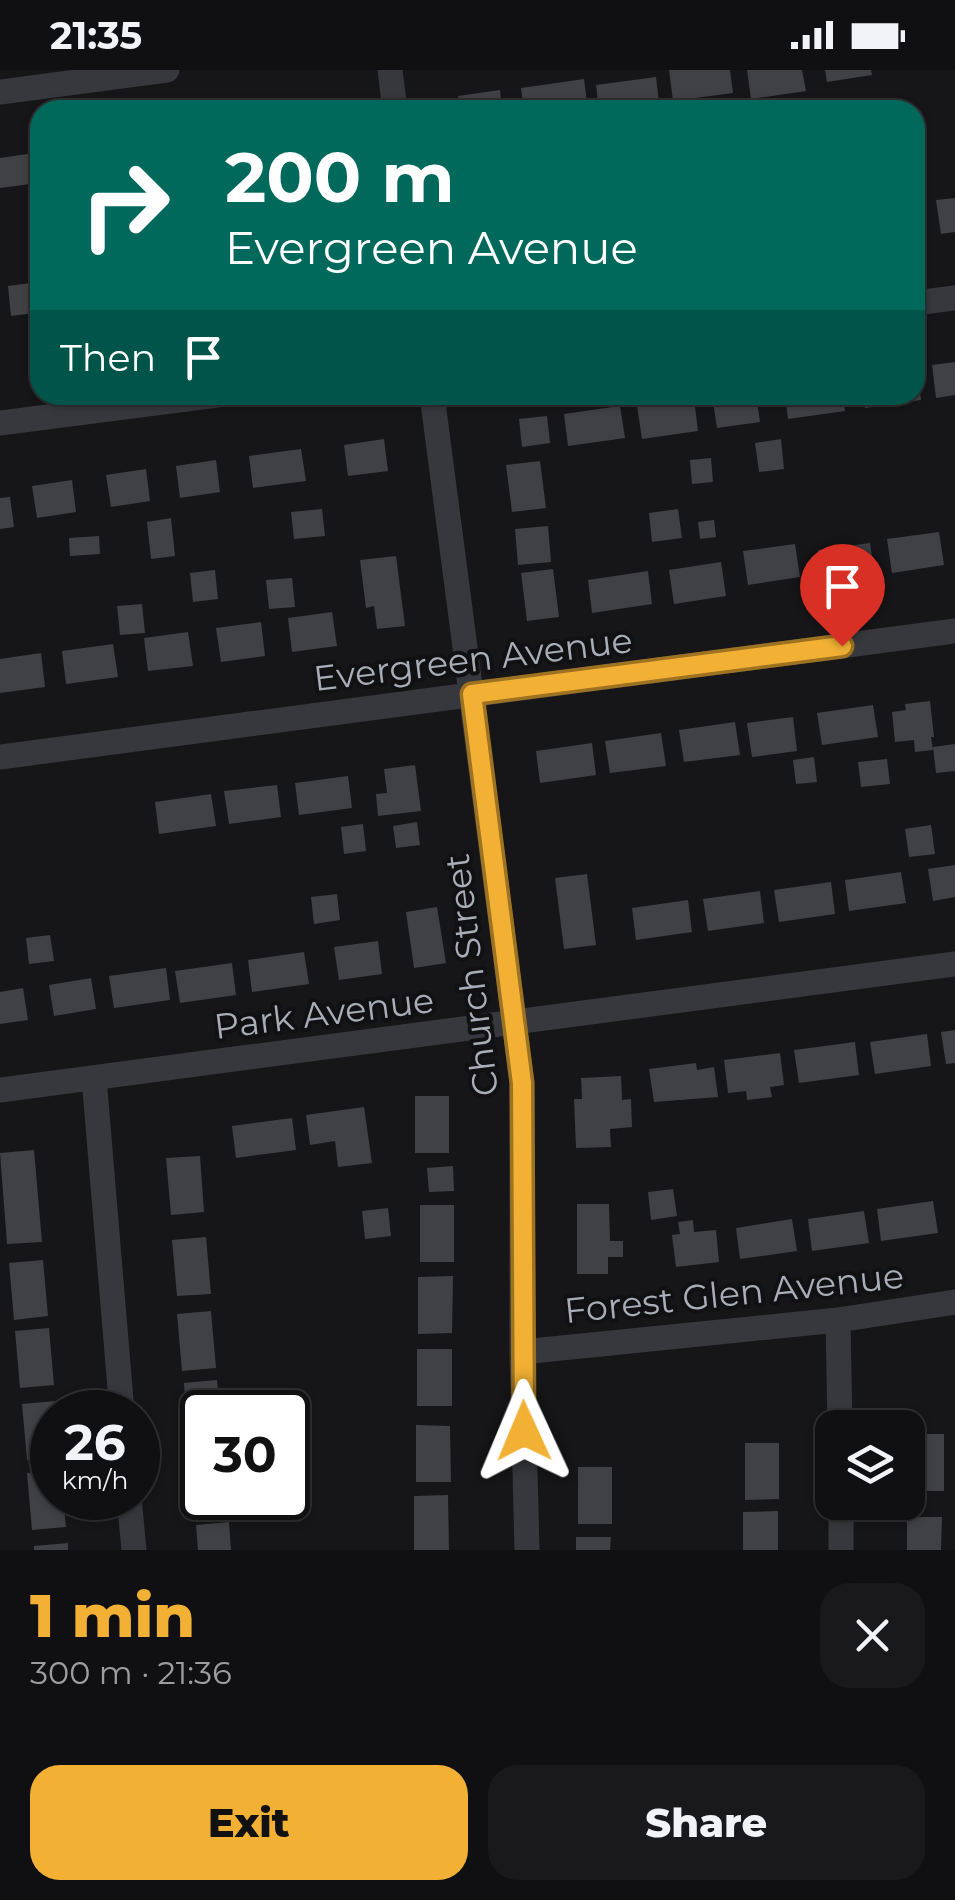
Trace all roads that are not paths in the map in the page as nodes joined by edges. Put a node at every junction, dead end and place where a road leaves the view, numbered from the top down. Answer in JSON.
{"nodes":[{"id":1,"x":167,"y":70,"type":"edge"},
{"id":2,"x":390,"y":70,"type":"edge"},
{"id":3,"x":0,"y":92,"type":"edge"},
{"id":4,"x":394,"y":100,"type":"edge"},
{"id":5,"x":955,"y":298,"type":"edge"},
{"id":6,"x":925,"y":302,"type":"edge"},
{"id":7,"x":136,"y":405,"type":"edge"},
{"id":8,"x":433,"y":405,"type":"edge"},
{"id":9,"x":0,"y":422,"type":"edge"},
{"id":10,"x":955,"y":631,"type":"edge"},
{"id":11,"x":472,"y":694,"type":"junction"},
{"id":12,"x":0,"y":757,"type":"edge"},
{"id":13,"x":955,"y":964,"type":"edge"},
{"id":14,"x":515,"y":1024,"type":"junction"},
{"id":15,"x":94,"y":1078,"type":"junction"},
{"id":16,"x":0,"y":1090,"type":"edge"},
{"id":17,"x":955,"y":1302,"type":"edge"},
{"id":18,"x":838,"y":1320,"type":"junction"},
{"id":19,"x":522,"y":1352,"type":"junction"},
{"id":20,"x":120,"y":1390,"type":"edge"},
{"id":21,"x":840,"y":1410,"type":"edge"},
{"id":22,"x":132,"y":1520,"type":"edge"},
{"id":23,"x":841,"y":1520,"type":"edge"},
{"id":24,"x":134,"y":1550,"type":"edge"},
{"id":25,"x":527,"y":1550,"type":"edge"},
{"id":26,"x":841,"y":1550,"type":"edge"}],
"edges":[{"from":1,"to":3,"type":"street"},
{"from":2,"to":4,"type":"street"},
{"from":5,"to":6,"type":"street"},
{"from":7,"to":9,"type":"street"},
{"from":8,"to":11,"type":"street","name":"Church Street"},
{"from":10,"to":11,"type":"street","name":"Evergreen Avenue"},
{"from":11,"to":12,"type":"street","name":"Evergreen Avenue"},
{"from":11,"to":14,"type":"street","name":"Church Street"},
{"from":13,"to":14,"type":"street","name":"Park Avenue"},
{"from":14,"to":15,"type":"street","name":"Park Avenue"},
{"from":14,"to":19,"type":"street","name":"Church Street"},
{"from":15,"to":16,"type":"street","name":"Park Avenue"},
{"from":15,"to":20,"type":"street"},
{"from":17,"to":18,"type":"street","name":"Forest Glen Avenue"},
{"from":18,"to":19,"type":"street","name":"Forest Glen Avenue"},
{"from":18,"to":21,"type":"street"},
{"from":19,"to":25,"type":"street","name":"Church Street"},
{"from":22,"to":24,"type":"street"},
{"from":23,"to":26,"type":"street"}]}
